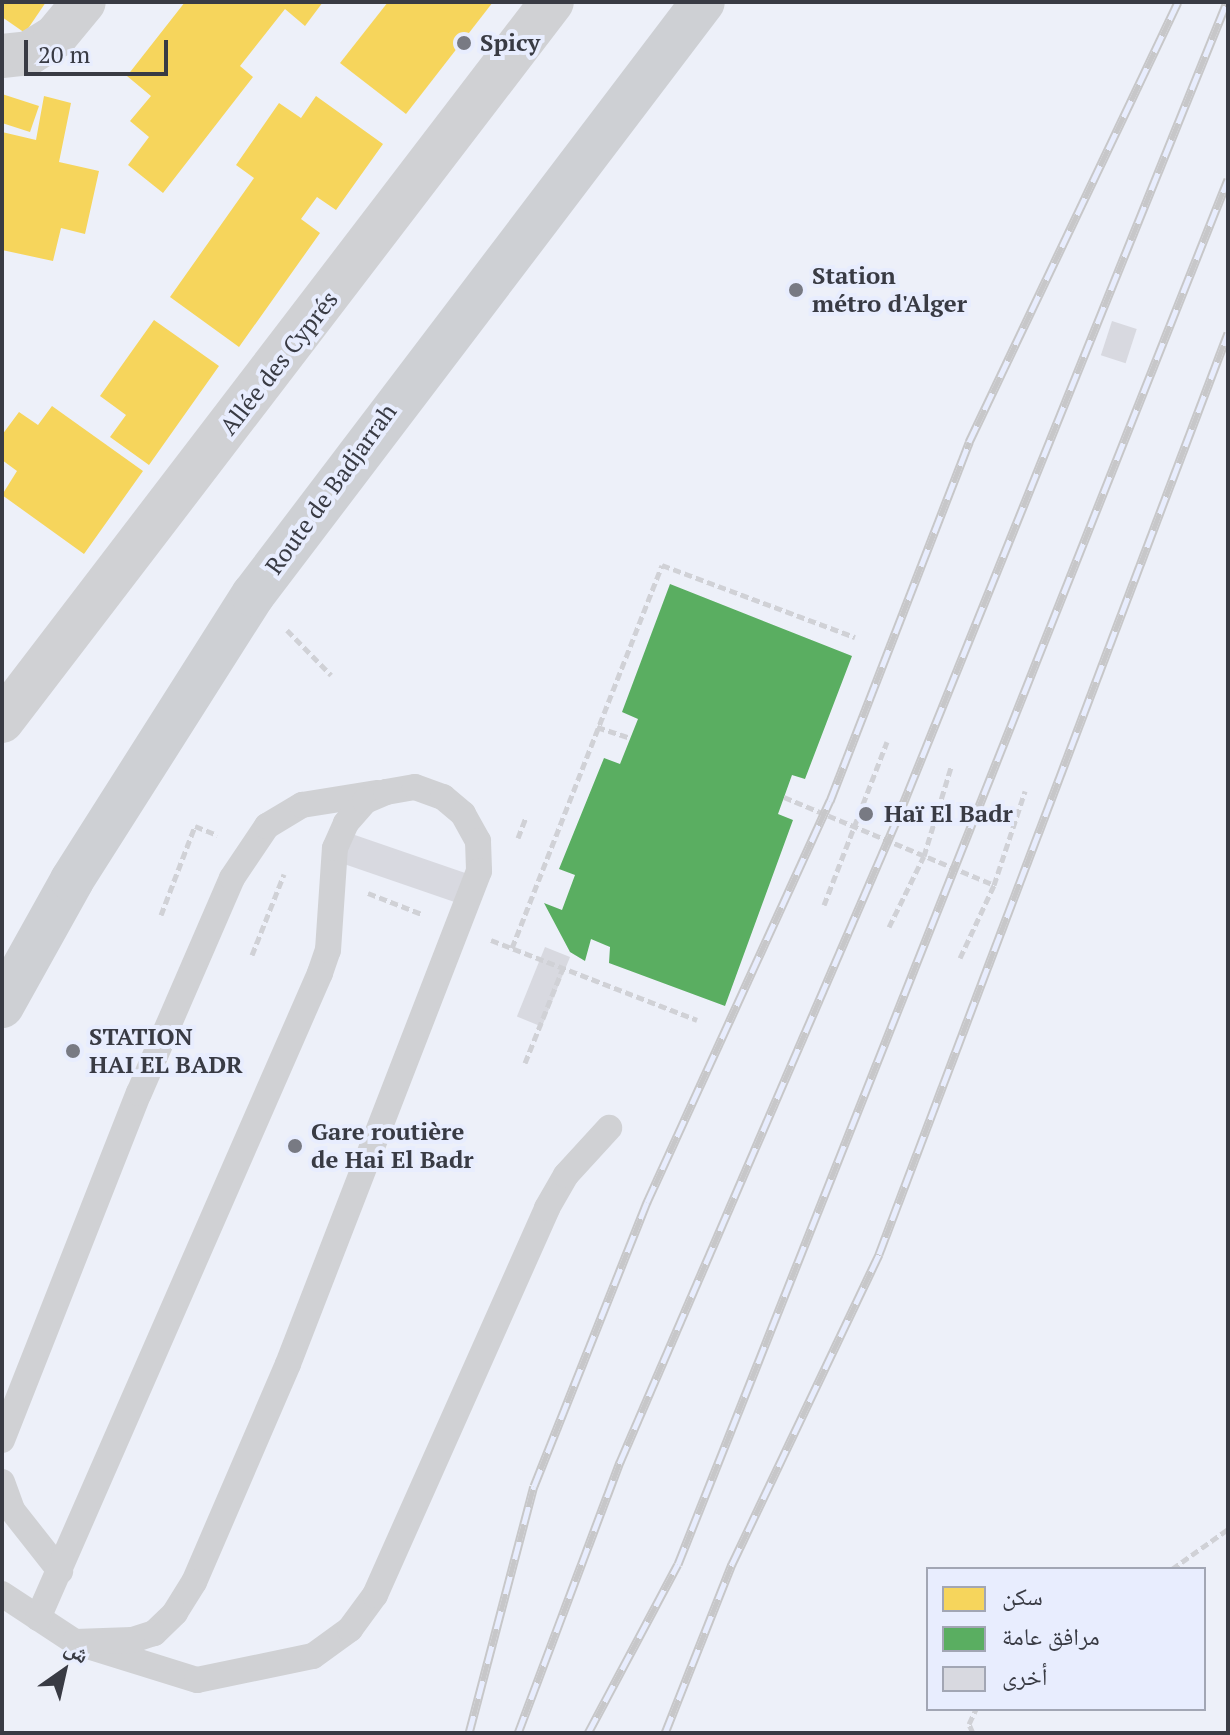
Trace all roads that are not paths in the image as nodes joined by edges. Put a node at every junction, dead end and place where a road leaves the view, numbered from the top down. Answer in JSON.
{"nodes":[{"id":1,"x":84,"y":2,"type":"edge"},
{"id":2,"x":552,"y":2,"type":"edge"},
{"id":3,"x":703,"y":2,"type":"edge"},
{"id":4,"x":2,"y":56,"type":"edge"},
{"id":5,"x":2,"y":721,"type":"edge"},
{"id":6,"x":386,"y":792,"type":"junction"},
{"id":7,"x":7,"y":983,"type":"edge"},
{"id":8,"x":609,"y":1128,"type":"dead end"},
{"id":9,"x":2,"y":1440,"type":"edge"},
{"id":10,"x":2,"y":1482,"type":"edge"},
{"id":11,"x":60,"y":1571,"type":"junction"},
{"id":12,"x":2,"y":1594,"type":"edge"},
{"id":13,"x":38,"y":1618,"type":"junction"},
{"id":14,"x":75,"y":1642,"type":"junction"}],
"edges":[{"from":1,"to":4,"type":"street"},
{"from":2,"to":5,"type":"street","name":"Allée des Cyprés"},
{"from":3,"to":7,"type":"main road","name":"Route de Badjarrah"},
{"from":6,"to":9,"type":"lane"},
{"from":6,"to":11,"type":"lane"},
{"from":6,"to":14,"type":"lane"},
{"from":8,"to":14,"type":"lane"},
{"from":10,"to":11,"type":"lane"},
{"from":11,"to":13,"type":"lane"},
{"from":12,"to":13,"type":"lane"},
{"from":13,"to":14,"type":"lane"}]}
